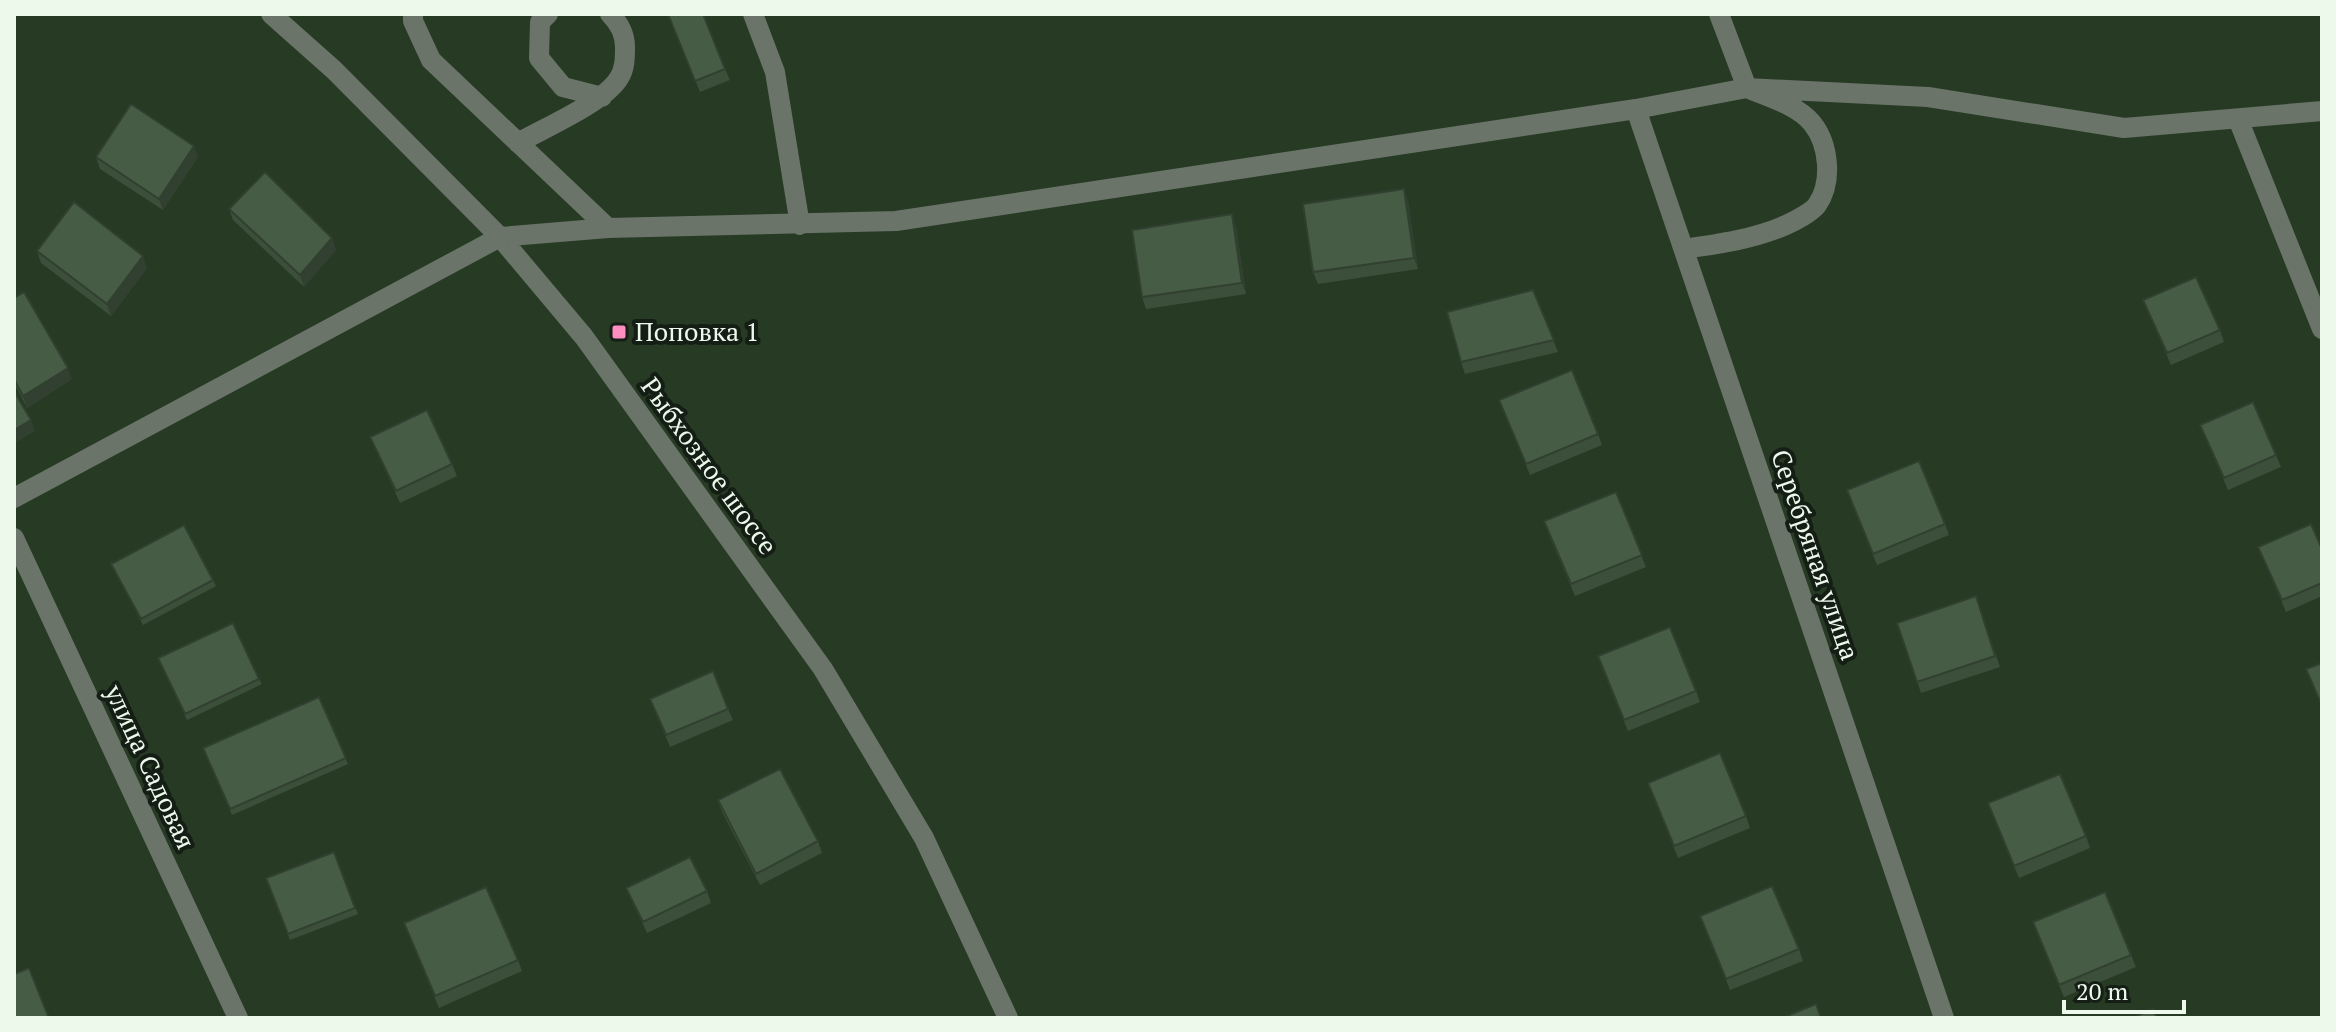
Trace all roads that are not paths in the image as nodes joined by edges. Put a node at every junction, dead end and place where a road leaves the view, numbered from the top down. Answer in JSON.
{"nodes":[{"id":1,"x":271,"y":14,"type":"edge"},
{"id":2,"x":413,"y":14,"type":"edge"},
{"id":3,"x":548,"y":14,"type":"edge"},
{"id":4,"x":610,"y":14,"type":"edge"},
{"id":5,"x":753,"y":14,"type":"edge"},
{"id":6,"x":1719,"y":14,"type":"edge"},
{"id":7,"x":1747,"y":88,"type":"junction"},
{"id":8,"x":602,"y":97,"type":"junction"},
{"id":9,"x":1636,"y":109,"type":"junction"},
{"id":10,"x":2322,"y":111,"type":"edge"},
{"id":11,"x":2238,"y":119,"type":"junction"},
{"id":12,"x":518,"y":143,"type":"junction"},
{"id":13,"x":800,"y":225,"type":"junction"},
{"id":14,"x":608,"y":228,"type":"junction"},
{"id":15,"x":500,"y":237,"type":"junction"},
{"id":16,"x":1684,"y":249,"type":"junction"},
{"id":17,"x":2322,"y":329,"type":"edge"},
{"id":18,"x":14,"y":498,"type":"edge"},
{"id":19,"x":14,"y":538,"type":"edge"},
{"id":20,"x":238,"y":1018,"type":"edge"},
{"id":21,"x":1008,"y":1018,"type":"edge"},
{"id":22,"x":1944,"y":1018,"type":"edge"}],
"edges":[{"from":1,"to":15,"type":"street","name":"Рыбхозное шоссе"},
{"from":2,"to":12,"type":"street"},
{"from":3,"to":8,"type":"street"},
{"from":4,"to":8,"type":"street"},
{"from":5,"to":13,"type":"street"},
{"from":6,"to":7,"type":"street"},
{"from":7,"to":9,"type":"street"},
{"from":7,"to":11,"type":"street"},
{"from":7,"to":16,"type":"street"},
{"from":8,"to":12,"type":"street"},
{"from":9,"to":13,"type":"street"},
{"from":9,"to":16,"type":"street","name":"Серебряная улица"},
{"from":10,"to":11,"type":"street"},
{"from":11,"to":17,"type":"street"},
{"from":12,"to":14,"type":"street"},
{"from":13,"to":14,"type":"street"},
{"from":14,"to":15,"type":"street"},
{"from":15,"to":18,"type":"street"},
{"from":15,"to":21,"type":"street","name":"Рыбхозное шоссе"},
{"from":16,"to":22,"type":"street","name":"Серебряная улица"},
{"from":19,"to":20,"type":"street","name":"улица Садовая"}]}
